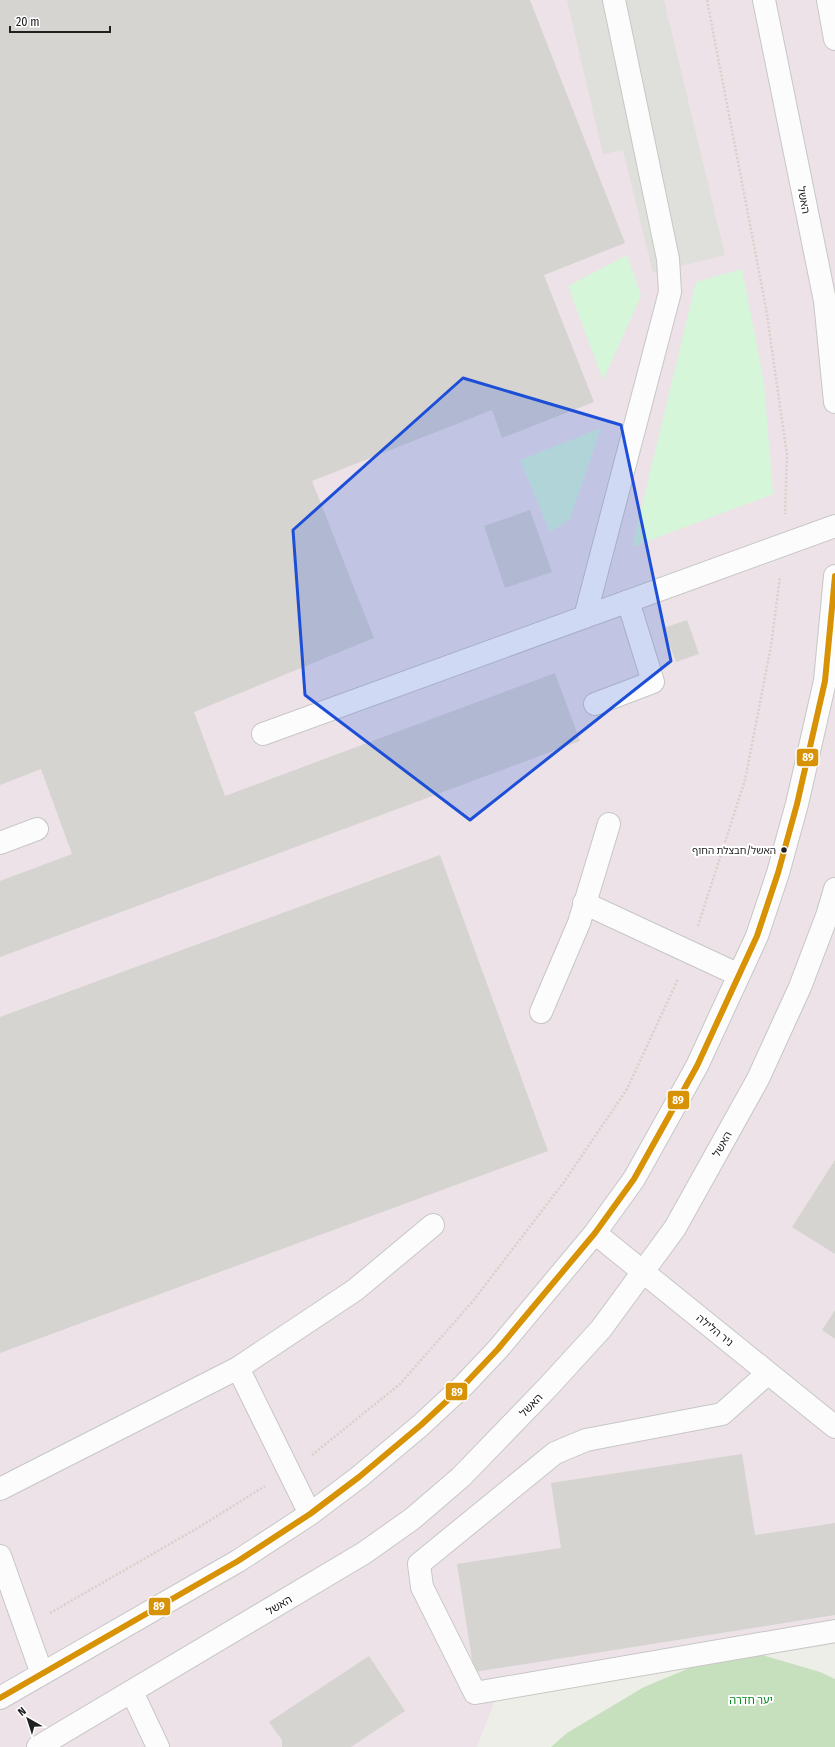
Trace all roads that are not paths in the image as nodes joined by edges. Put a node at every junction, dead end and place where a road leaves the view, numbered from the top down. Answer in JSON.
{"nodes":[{"id":1,"x":614,"y":0,"type":"edge"},
{"id":2,"x":764,"y":0,"type":"edge"},
{"id":3,"x":828,"y":0,"type":"edge"},
{"id":4,"x":835,"y":40,"type":"edge"},
{"id":5,"x":835,"y":402,"type":"edge"},
{"id":6,"x":835,"y":526,"type":"edge"},
{"id":7,"x":835,"y":576,"type":"edge"},
{"id":8,"x":628,"y":601,"type":"junction"},
{"id":9,"x":585,"y":617,"type":"junction"},
{"id":10,"x":830,"y":682,"type":"edge"},
{"id":11,"x":595,"y":704,"type":"dead end"},
{"id":12,"x":263,"y":734,"type":"dead end"},
{"id":13,"x":608,"y":824,"type":"dead end"},
{"id":14,"x":37,"y":829,"type":"dead end"},
{"id":15,"x":0,"y":843,"type":"edge"},
{"id":16,"x":835,"y":890,"type":"edge"},
{"id":17,"x":584,"y":903,"type":"junction"},
{"id":18,"x":739,"y":975,"type":"junction"},
{"id":19,"x":541,"y":1012,"type":"dead end"},
{"id":20,"x":433,"y":1225,"type":"dead end"},
{"id":21,"x":595,"y":1233,"type":"junction"},
{"id":22,"x":643,"y":1272,"type":"junction"},
{"id":23,"x":238,"y":1368,"type":"junction"},
{"id":24,"x":768,"y":1373,"type":"junction"},
{"id":25,"x":835,"y":1427,"type":"edge"},
{"id":26,"x":0,"y":1489,"type":"edge"},
{"id":27,"x":310,"y":1514,"type":"junction"},
{"id":28,"x":0,"y":1556,"type":"edge"},
{"id":29,"x":835,"y":1631,"type":"edge"},
{"id":30,"x":42,"y":1674,"type":"junction"},
{"id":31,"x":132,"y":1692,"type":"junction"},
{"id":32,"x":0,"y":1698,"type":"edge"},
{"id":33,"x":38,"y":1747,"type":"edge"},
{"id":34,"x":158,"y":1747,"type":"edge"}],
"edges":[{"from":1,"to":9,"type":"street"},
{"from":2,"to":5,"type":"street","name":"האשל"},
{"from":3,"to":4,"type":"street"},
{"from":6,"to":8,"type":"street"},
{"from":7,"to":10,"type":"street"},
{"from":8,"to":9,"type":"street"},
{"from":8,"to":11,"type":"street"},
{"from":9,"to":12,"type":"street"},
{"from":10,"to":18,"type":"street"},
{"from":13,"to":17,"type":"street"},
{"from":14,"to":15,"type":"street"},
{"from":16,"to":22,"type":"street","name":"האשל"},
{"from":17,"to":18,"type":"street"},
{"from":17,"to":19,"type":"street"},
{"from":18,"to":21,"type":"street"},
{"from":20,"to":23,"type":"street"},
{"from":21,"to":22,"type":"street","name":"ניר הלילה"},
{"from":21,"to":27,"type":"street"},
{"from":22,"to":24,"type":"street","name":"ניר הלילה"},
{"from":22,"to":31,"type":"street","name":"האשל"},
{"from":23,"to":26,"type":"street"},
{"from":23,"to":27,"type":"street"},
{"from":24,"to":25,"type":"street","name":"ניר הלילה"},
{"from":24,"to":29,"type":"street"},
{"from":27,"to":30,"type":"street"},
{"from":28,"to":30,"type":"street"},
{"from":30,"to":32,"type":"street"},
{"from":31,"to":33,"type":"street","name":"האשל"},
{"from":31,"to":34,"type":"street"}]}
